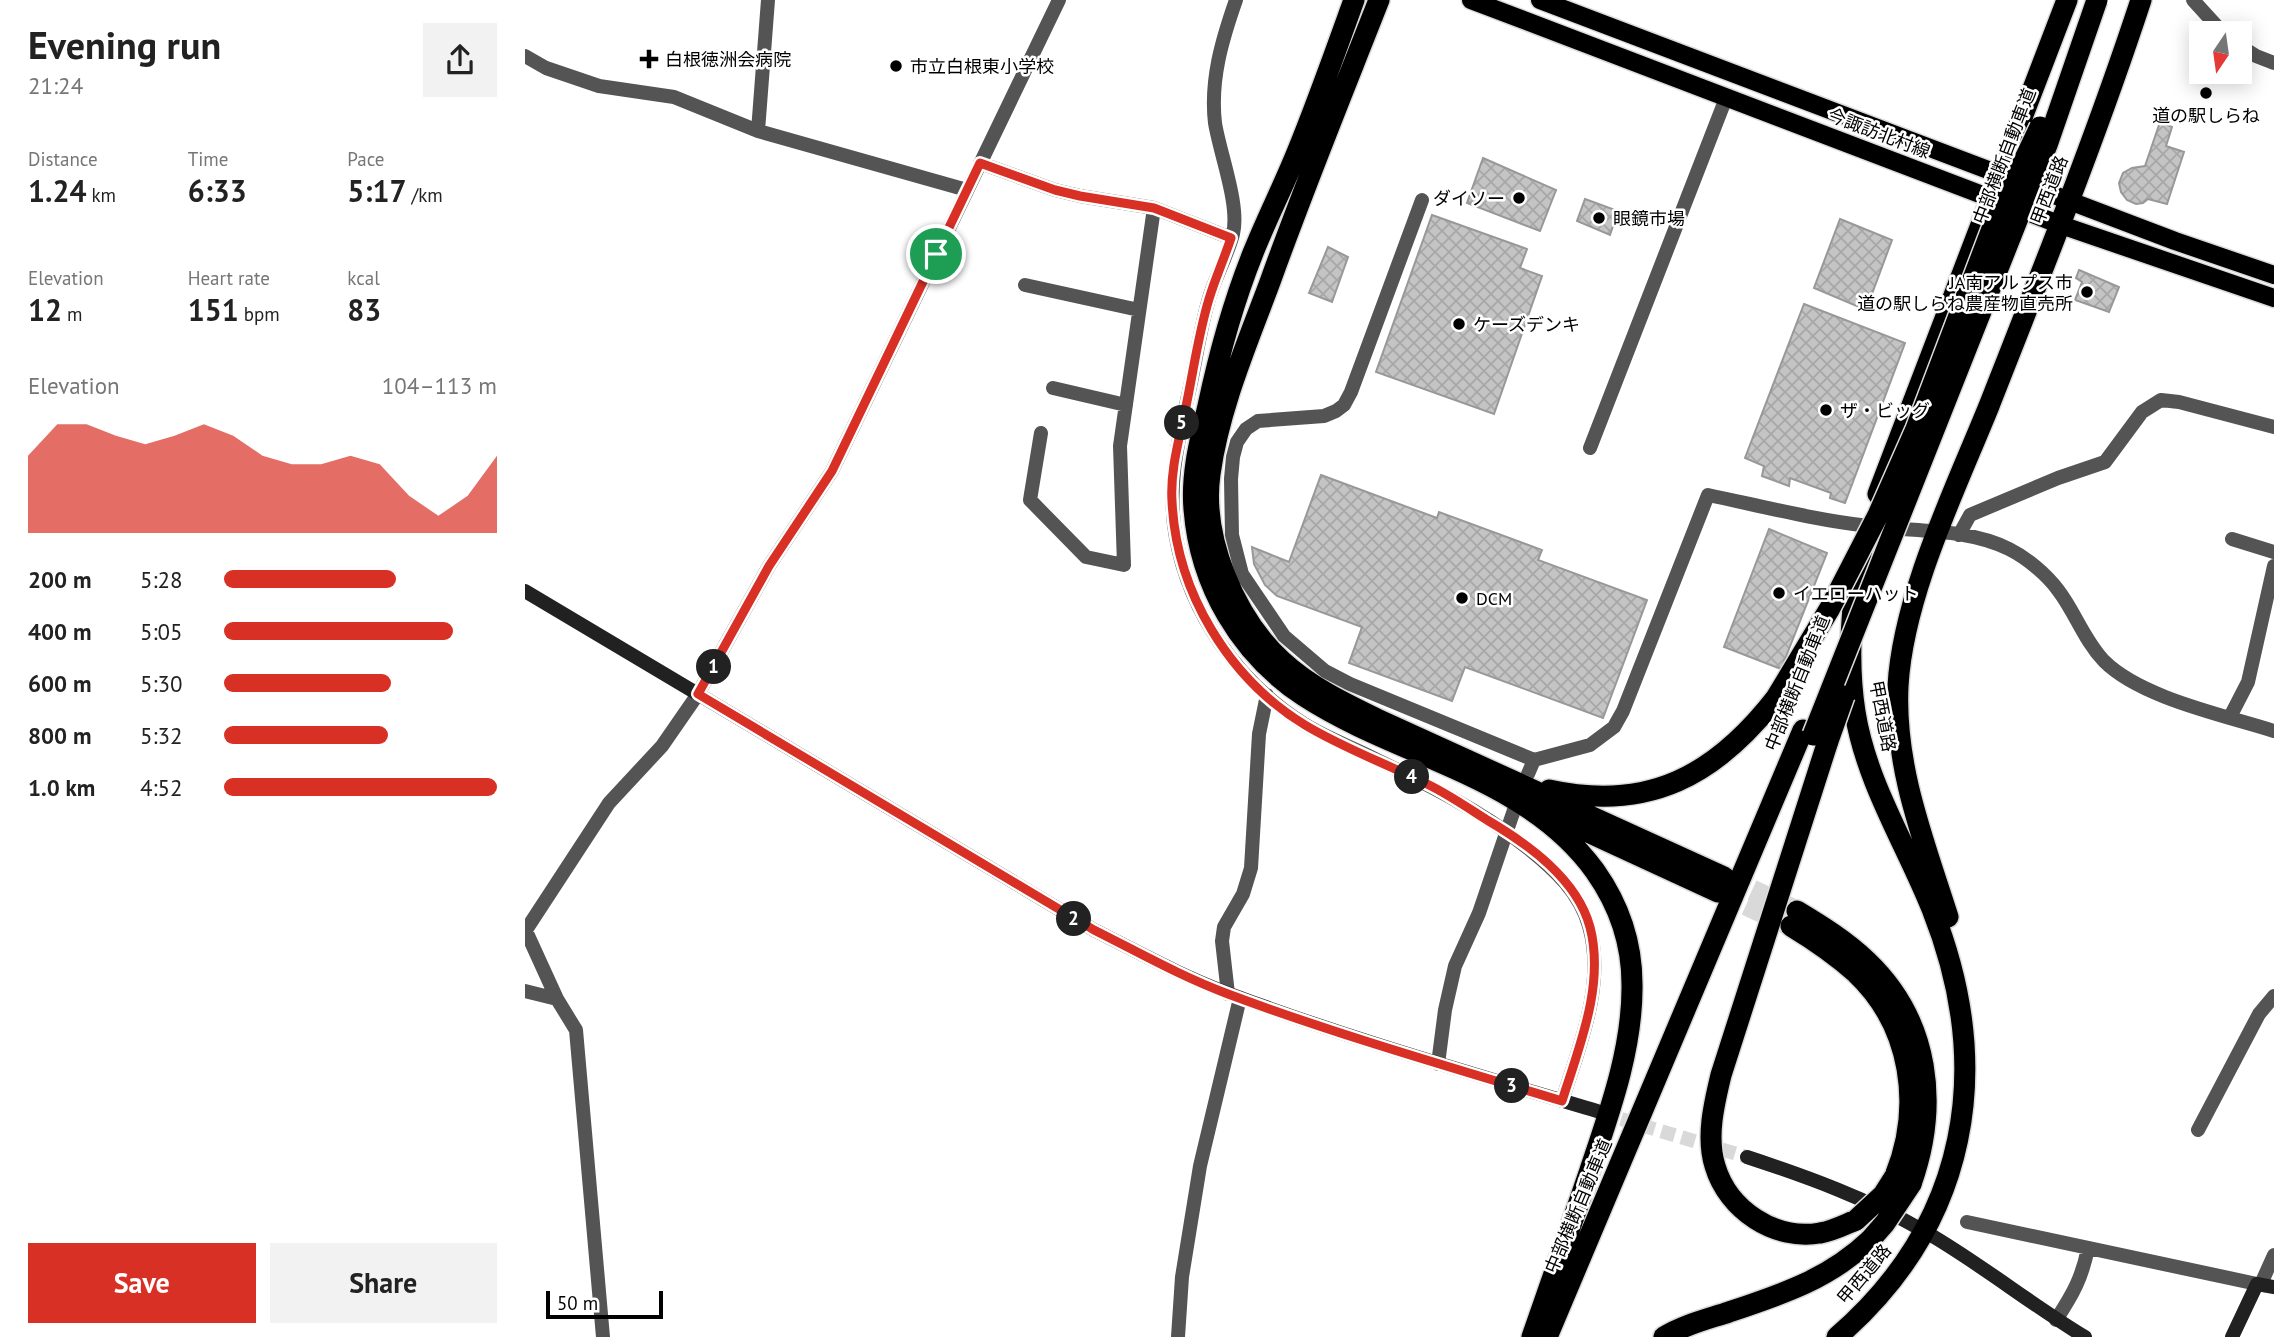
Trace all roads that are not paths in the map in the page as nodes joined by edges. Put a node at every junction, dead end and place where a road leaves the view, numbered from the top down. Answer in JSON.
{"nodes":[{"id":1,"x":768,"y":0,"type":"edge"},
{"id":2,"x":1059,"y":0,"type":"edge"},
{"id":3,"x":1236,"y":0,"type":"edge"},
{"id":4,"x":1354,"y":0,"type":"edge"},
{"id":5,"x":1380,"y":0,"type":"edge"},
{"id":6,"x":1471,"y":0,"type":"edge"},
{"id":7,"x":1540,"y":0,"type":"edge"},
{"id":8,"x":2067,"y":0,"type":"edge"},
{"id":9,"x":2085,"y":0,"type":"edge"},
{"id":10,"x":2097,"y":0,"type":"edge"},
{"id":11,"x":2141,"y":0,"type":"edge"},
{"id":12,"x":2193,"y":0,"type":"edge"},
{"id":13,"x":2212,"y":21,"type":"edge"},
{"id":14,"x":2252,"y":54,"type":"edge"},
{"id":15,"x":525,"y":56,"type":"edge"},
{"id":16,"x":2274,"y":62,"type":"edge"},
{"id":17,"x":1726,"y":98,"type":"junction"},
{"id":18,"x":2040,"y":127,"type":"junction"},
{"id":19,"x":758,"y":131,"type":"junction"},
{"id":20,"x":980,"y":163,"type":"junction"},
{"id":21,"x":2001,"y":175,"type":"junction"},
{"id":22,"x":967,"y":190,"type":"junction"},
{"id":23,"x":1992,"y":198,"type":"junction"},
{"id":24,"x":1422,"y":200,"type":"dead end"},
{"id":25,"x":2070,"y":201,"type":"junction"},
{"id":26,"x":1154,"y":208,"type":"junction"},
{"id":27,"x":2061,"y":225,"type":"junction"},
{"id":28,"x":1231,"y":238,"type":"junction"},
{"id":29,"x":2274,"y":275,"type":"edge"},
{"id":30,"x":1025,"y":285,"type":"dead end"},
{"id":31,"x":2274,"y":298,"type":"edge"},
{"id":32,"x":1139,"y":310,"type":"junction"},
{"id":33,"x":1053,"y":388,"type":"dead end"},
{"id":34,"x":1126,"y":405,"type":"junction"},
{"id":35,"x":2274,"y":427,"type":"edge"},
{"id":36,"x":1041,"y":433,"type":"dead end"},
{"id":37,"x":1590,"y":448,"type":"dead end"},
{"id":38,"x":1867,"y":526,"type":"junction"},
{"id":39,"x":1948,"y":534,"type":"junction"},
{"id":40,"x":2232,"y":539,"type":"dead end"},
{"id":41,"x":2274,"y":552,"type":"edge"},
{"id":42,"x":2274,"y":566,"type":"edge"},
{"id":43,"x":525,"y":591,"type":"edge"},
{"id":44,"x":2270,"y":601,"type":"edge"},
{"id":45,"x":698,"y":694,"type":"junction"},
{"id":46,"x":1267,"y":695,"type":"junction"},
{"id":47,"x":2230,"y":717,"type":"junction"},
{"id":48,"x":2274,"y":732,"type":"edge"},
{"id":49,"x":1815,"y":735,"type":"junction"},
{"id":50,"x":1534,"y":760,"type":"junction"},
{"id":51,"x":1517,"y":791,"type":"junction"},
{"id":52,"x":1506,"y":831,"type":"junction"},
{"id":53,"x":1721,"y":884,"type":"tunnel mouth"},
{"id":54,"x":1794,"y":919,"type":"tunnel mouth"},
{"id":55,"x":525,"y":930,"type":"edge"},
{"id":56,"x":525,"y":991,"type":"edge"},
{"id":57,"x":1234,"y":996,"type":"junction"},
{"id":58,"x":2274,"y":996,"type":"edge"},
{"id":59,"x":557,"y":999,"type":"junction"},
{"id":60,"x":1438,"y":1064,"type":"junction"},
{"id":61,"x":1562,"y":1101,"type":"junction"},
{"id":62,"x":1597,"y":1111,"type":"tunnel mouth"},
{"id":63,"x":2198,"y":1130,"type":"dead end"},
{"id":64,"x":1747,"y":1157,"type":"tunnel mouth"},
{"id":65,"x":1903,"y":1180,"type":"junction"},
{"id":66,"x":1967,"y":1222,"type":"dead end"},
{"id":67,"x":1929,"y":1234,"type":"junction"},
{"id":68,"x":2088,"y":1248,"type":"junction"},
{"id":69,"x":2274,"y":1255,"type":"edge"},
{"id":70,"x":2264,"y":1285,"type":"edge"},
{"id":71,"x":2056,"y":1320,"type":"junction"},
{"id":72,"x":602,"y":1332,"type":"edge"},
{"id":73,"x":615,"y":1337,"type":"edge"},
{"id":74,"x":1178,"y":1337,"type":"edge"},
{"id":75,"x":1532,"y":1337,"type":"edge"},
{"id":76,"x":1547,"y":1337,"type":"edge"},
{"id":77,"x":1561,"y":1337,"type":"edge"},
{"id":78,"x":1664,"y":1337,"type":"edge"},
{"id":79,"x":1837,"y":1337,"type":"edge"},
{"id":80,"x":1853,"y":1337,"type":"edge"},
{"id":81,"x":2085,"y":1337,"type":"edge"},
{"id":82,"x":2232,"y":1337,"type":"edge"}],
"edges":[{"from":1,"to":19,"type":"street"},
{"from":2,"to":20,"type":"street"},
{"from":3,"to":28,"type":"street"},
{"from":4,"to":51,"type":"highway"},
{"from":5,"to":51,"type":"highway"},
{"from":6,"to":17,"type":"main road","name":"今諏訪北村線"},
{"from":7,"to":21,"type":"main road","name":"今諏訪北村線"},
{"from":8,"to":21,"type":"highway","name":"甲西道路"},
{"from":9,"to":18,"type":"highway","name":"中部横断自動車道"},
{"from":10,"to":49,"type":"highway","name":"中部横断自動車道","bridge":true},
{"from":11,"to":25,"type":"highway","name":"甲西道路"},
{"from":12,"to":13,"type":"street"},
{"from":14,"to":16,"type":"street"},
{"from":15,"to":19,"type":"street"},
{"from":17,"to":23,"type":"main road","name":"今諏訪北村線"},
{"from":17,"to":37,"type":"street"},
{"from":18,"to":49,"type":"highway","name":"中部横断自動車道","bridge":true},
{"from":18,"to":51,"type":"highway","bridge":true},
{"from":19,"to":22,"type":"street"},
{"from":20,"to":22,"type":"street"},
{"from":20,"to":26,"type":"street"},
{"from":21,"to":23,"type":"highway","name":"甲西道路"},
{"from":21,"to":25,"type":"main road","name":"今諏訪北村線"},
{"from":22,"to":45,"type":"street"},
{"from":23,"to":27,"type":"main road","name":"今諏訪北村線"},
{"from":23,"to":38,"type":"highway","name":"甲西道路"},
{"from":24,"to":50,"type":"street"},
{"from":25,"to":27,"type":"highway","name":"甲西道路"},
{"from":25,"to":29,"type":"main road","name":"今諏訪北村線"},
{"from":26,"to":28,"type":"street"},
{"from":26,"to":32,"type":"street"},
{"from":27,"to":31,"type":"main road","name":"今諏訪北村線"},
{"from":27,"to":39,"type":"highway","name":"甲西道路"},
{"from":28,"to":46,"type":"street"},
{"from":30,"to":32,"type":"street"},
{"from":32,"to":34,"type":"street"},
{"from":33,"to":34,"type":"street"},
{"from":34,"to":36,"type":"street"},
{"from":35,"to":39,"type":"street"},
{"from":38,"to":39,"type":"street"},
{"from":38,"to":50,"type":"street"},
{"from":38,"to":67,"type":"highway","name":"甲西道路"},
{"from":39,"to":47,"type":"street"},
{"from":39,"to":67,"type":"highway","name":"甲西道路"},
{"from":40,"to":41,"type":"street"},
{"from":42,"to":44,"type":"street"},
{"from":43,"to":45,"type":"street"},
{"from":44,"to":47,"type":"street"},
{"from":45,"to":55,"type":"street"},
{"from":45,"to":57,"type":"street"},
{"from":46,"to":52,"type":"street"},
{"from":46,"to":57,"type":"street"},
{"from":47,"to":48,"type":"street"},
{"from":49,"to":65,"type":"highway","bridge":true},
{"from":49,"to":76,"type":"highway","name":"中部横断自動車道"},
{"from":49,"to":77,"type":"highway","name":"中部横断自動車道"},
{"from":50,"to":51,"type":"street"},
{"from":51,"to":52,"type":"street"},
{"from":51,"to":53,"type":"highway"},
{"from":51,"to":75,"type":"highway"},
{"from":52,"to":60,"type":"street"},
{"from":52,"to":61,"type":"street"},
{"from":54,"to":65,"type":"highway"},
{"from":55,"to":59,"type":"street"},
{"from":56,"to":59,"type":"street"},
{"from":57,"to":60,"type":"street"},
{"from":57,"to":74,"type":"street"},
{"from":58,"to":63,"type":"street"},
{"from":59,"to":72,"type":"street"},
{"from":60,"to":61,"type":"street"},
{"from":61,"to":62,"type":"street"},
{"from":64,"to":67,"type":"street"},
{"from":65,"to":78,"type":"highway","bridge":true},
{"from":66,"to":68,"type":"street"},
{"from":67,"to":71,"type":"street"},
{"from":67,"to":79,"type":"highway","name":"甲西道路"},
{"from":67,"to":80,"type":"highway","name":"甲西道路"},
{"from":68,"to":70,"type":"street"},
{"from":68,"to":71,"type":"street"},
{"from":69,"to":70,"type":"street"},
{"from":70,"to":82,"type":"street"},
{"from":71,"to":81,"type":"street"},
{"from":72,"to":73,"type":"street"}]}
